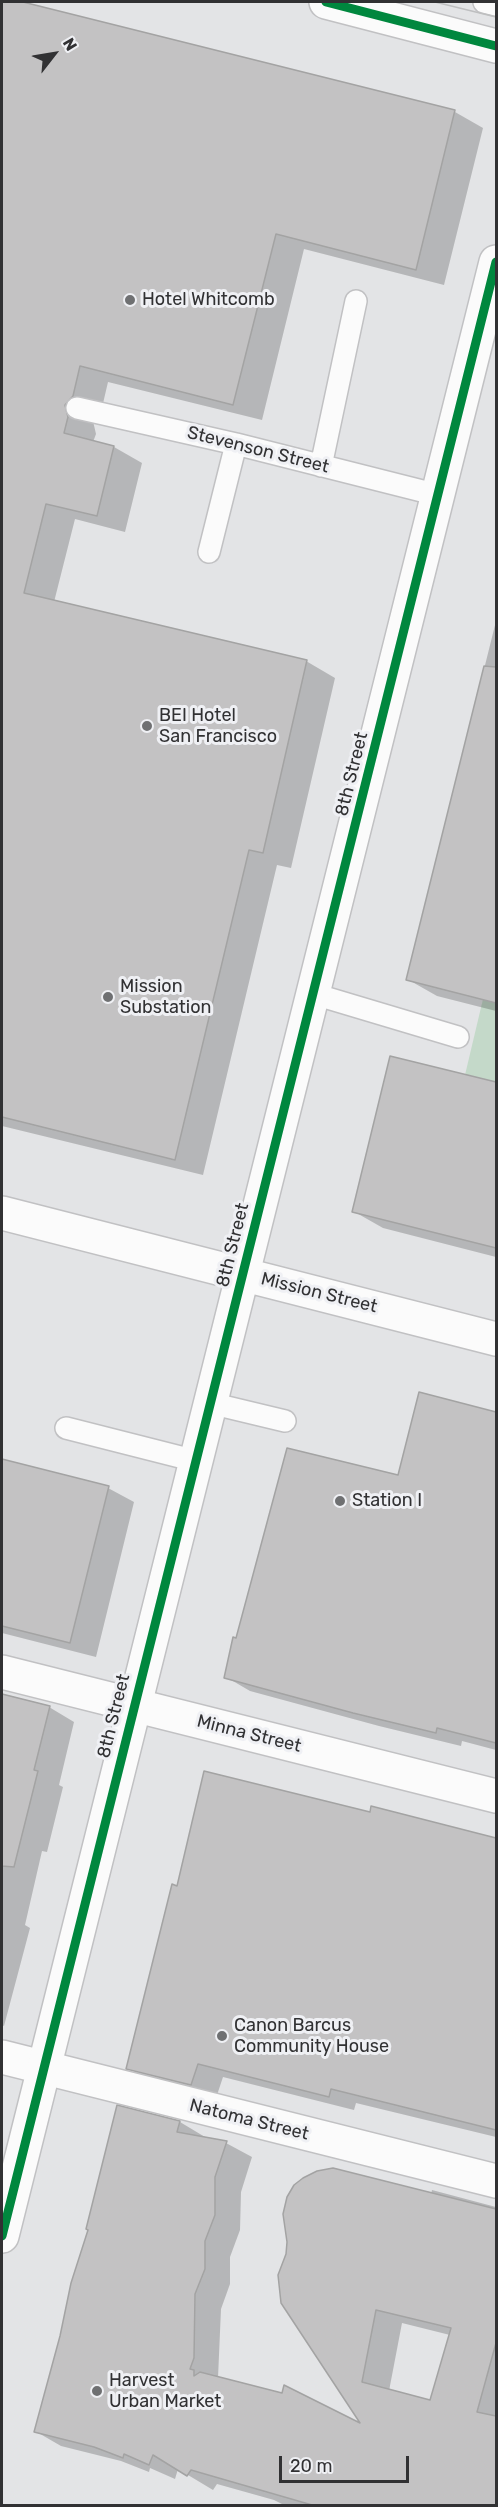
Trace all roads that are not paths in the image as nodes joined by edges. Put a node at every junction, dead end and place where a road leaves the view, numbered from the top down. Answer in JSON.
{"nodes":[{"id":1,"x":326,"y":2,"type":"edge"},
{"id":2,"x":484,"y":2,"type":"edge"},
{"id":3,"x":496,"y":5,"type":"edge"},
{"id":4,"x":496,"y":46,"type":"edge"},
{"id":5,"x":496,"y":262,"type":"edge"},
{"id":6,"x":356,"y":301,"type":"dead end"},
{"id":7,"x":77,"y":408,"type":"dead end"},
{"id":8,"x":236,"y":444,"type":"junction"},
{"id":9,"x":321,"y":466,"type":"junction"},
{"id":10,"x":438,"y":495,"type":"junction"},
{"id":11,"x":209,"y":552,"type":"dead end"},
{"id":12,"x":314,"y":994,"type":"junction"},
{"id":13,"x":458,"y":1037,"type":"dead end"},
{"id":14,"x":2,"y":1213,"type":"edge"},
{"id":15,"x":243,"y":1273,"type":"junction"},
{"id":16,"x":496,"y":1339,"type":"edge"},
{"id":17,"x":210,"y":1403,"type":"junction"},
{"id":18,"x":285,"y":1421,"type":"dead end"},
{"id":19,"x":66,"y":1428,"type":"dead end"},
{"id":20,"x":196,"y":1461,"type":"junction"},
{"id":21,"x":2,"y":1672,"type":"edge"},
{"id":22,"x":134,"y":1706,"type":"junction"},
{"id":23,"x":496,"y":1796,"type":"edge"},
{"id":24,"x":2,"y":2057,"type":"edge"},
{"id":25,"x":43,"y":2067,"type":"junction"},
{"id":26,"x":496,"y":2181,"type":"edge"},
{"id":27,"x":2,"y":2236,"type":"edge"}],
"edges":[{"from":1,"to":4,"type":"main road"},
{"from":2,"to":3,"type":"lane"},
{"from":5,"to":10,"type":"main road","name":"8th Street"},
{"from":6,"to":9,"type":"lane"},
{"from":7,"to":8,"type":"lane","name":"Stevenson Street"},
{"from":8,"to":9,"type":"lane","name":"Stevenson Street"},
{"from":8,"to":11,"type":"lane"},
{"from":9,"to":10,"type":"lane","name":"Stevenson Street"},
{"from":10,"to":12,"type":"main road","name":"8th Street"},
{"from":12,"to":13,"type":"lane"},
{"from":12,"to":15,"type":"main road","name":"8th Street"},
{"from":14,"to":15,"type":"main road","name":"Mission Street"},
{"from":15,"to":16,"type":"main road","name":"Mission Street"},
{"from":15,"to":17,"type":"main road","name":"8th Street"},
{"from":17,"to":18,"type":"lane"},
{"from":17,"to":20,"type":"main road","name":"8th Street"},
{"from":19,"to":20,"type":"lane"},
{"from":20,"to":22,"type":"main road","name":"8th Street"},
{"from":21,"to":22,"type":"main road","name":"Minna Street"},
{"from":22,"to":23,"type":"main road","name":"Minna Street"},
{"from":22,"to":25,"type":"main road","name":"8th Street"},
{"from":24,"to":25,"type":"main road","name":"Natoma Street"},
{"from":25,"to":26,"type":"main road","name":"Natoma Street"},
{"from":25,"to":27,"type":"main road","name":"8th Street"}]}
